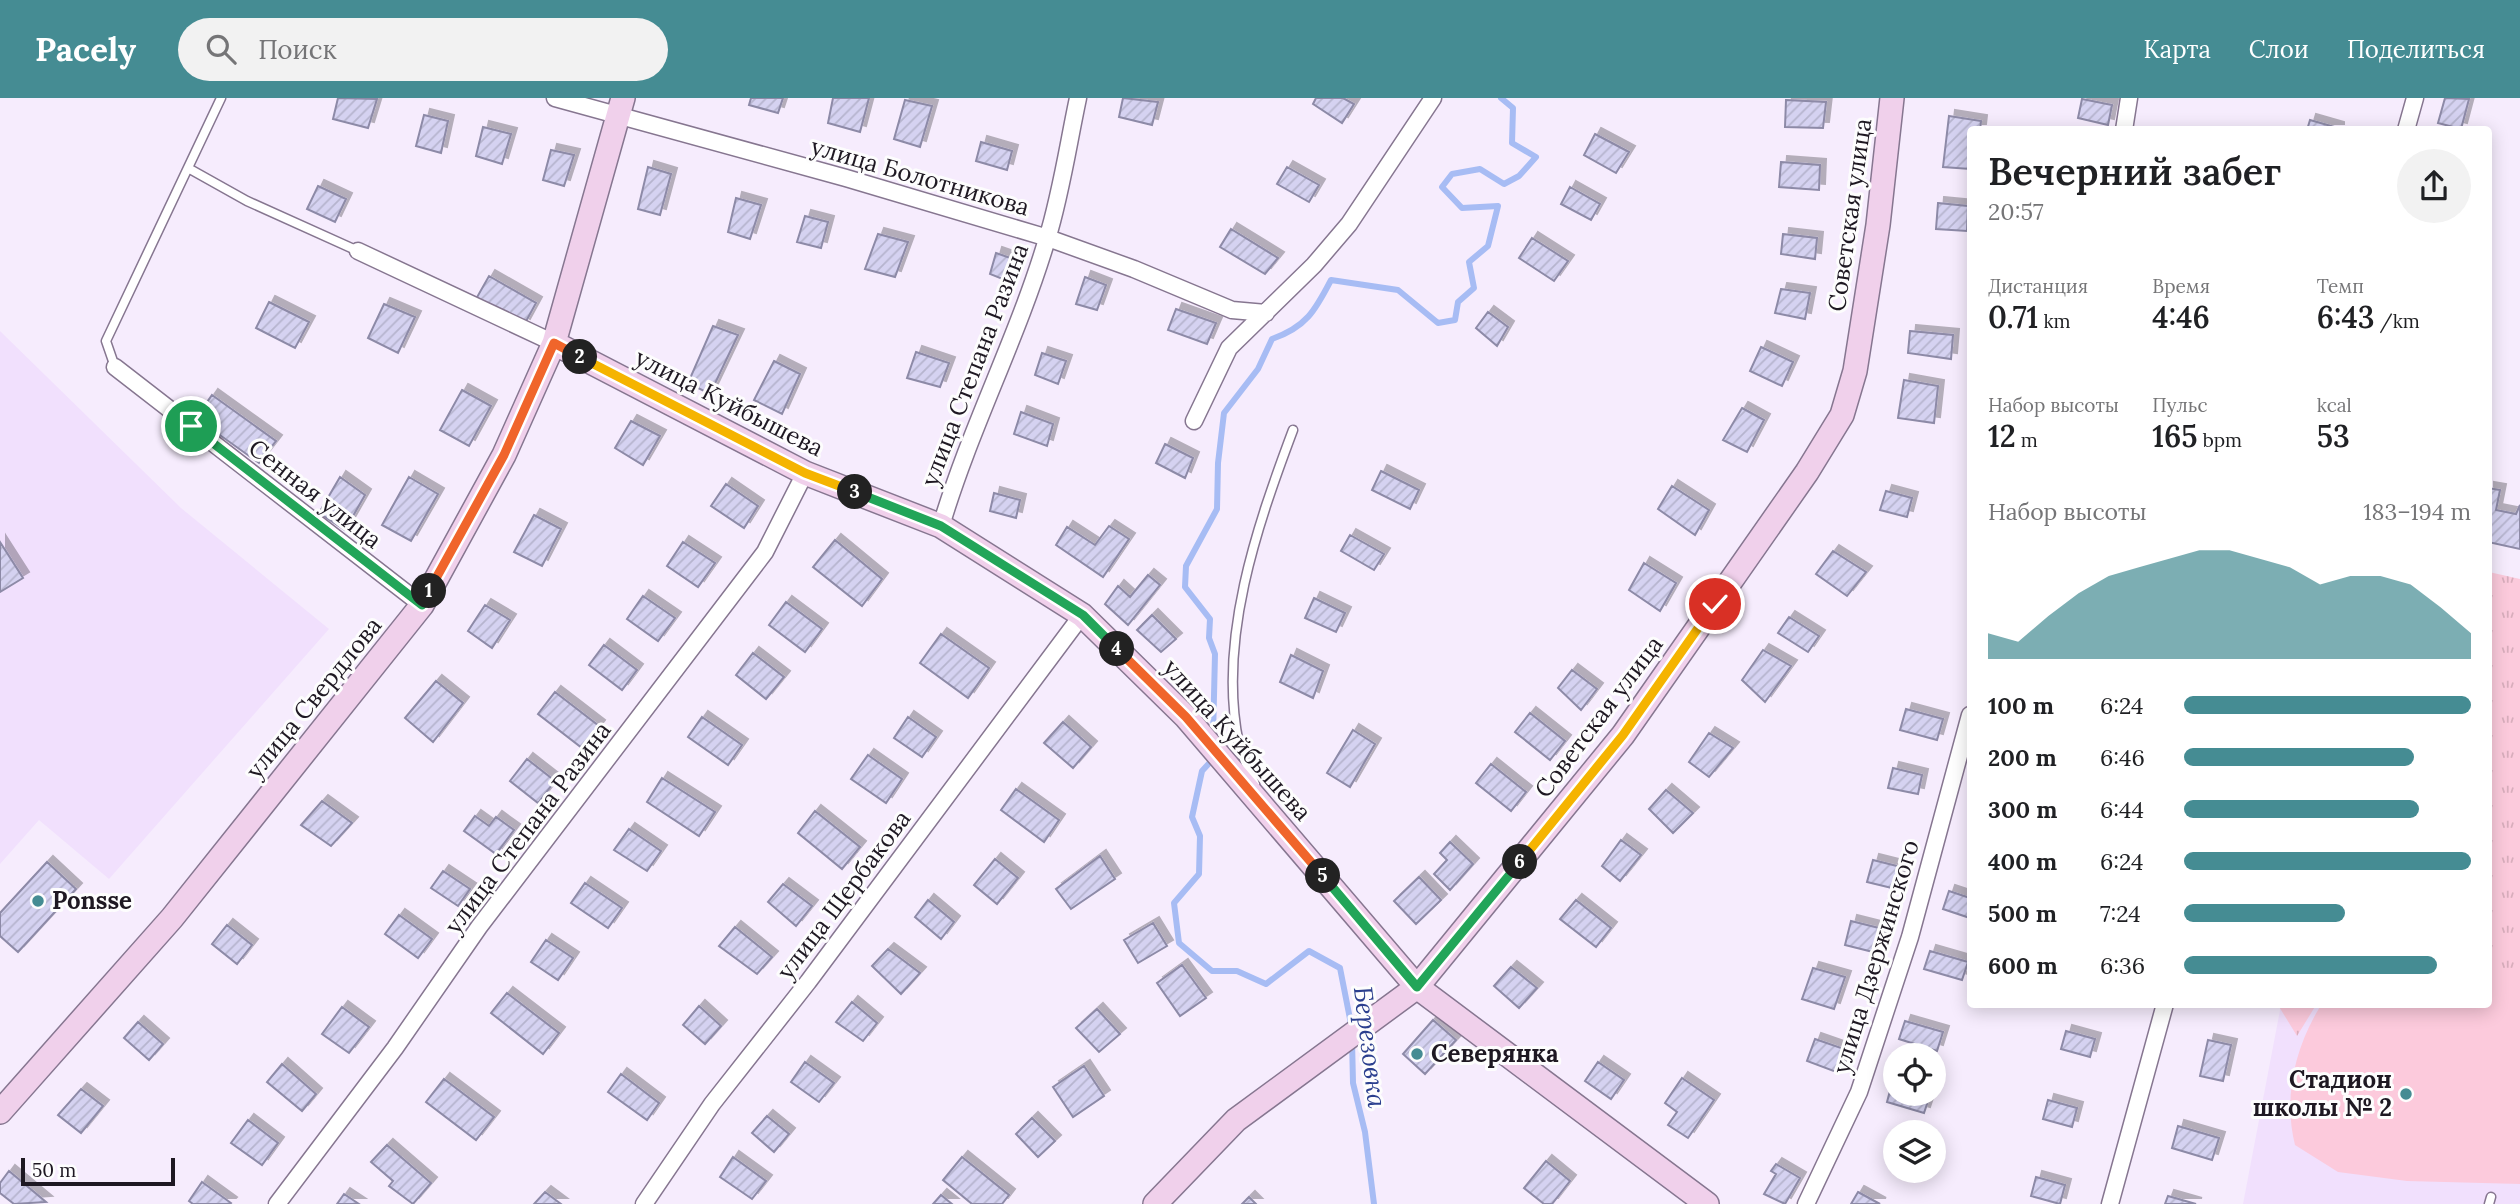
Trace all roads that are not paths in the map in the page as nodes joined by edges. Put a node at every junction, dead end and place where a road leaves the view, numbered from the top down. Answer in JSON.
{"nodes":[{"id":1,"x":221,"y":98,"type":"edge"},
{"id":2,"x":555,"y":98,"type":"edge"},
{"id":3,"x":1079,"y":98,"type":"edge"},
{"id":4,"x":1433,"y":98,"type":"edge"},
{"id":5,"x":1892,"y":98,"type":"edge"},
{"id":6,"x":2129,"y":98,"type":"edge"},
{"id":7,"x":2415,"y":98,"type":"edge"},
{"id":8,"x":621,"y":106,"type":"edge"},
{"id":9,"x":2125,"y":126,"type":"edge"},
{"id":10,"x":2407,"y":126,"type":"edge"},
{"id":11,"x":188,"y":167,"type":"junction"},
{"id":12,"x":1048,"y":238,"type":"junction"},
{"id":13,"x":358,"y":251,"type":"joint"},
{"id":14,"x":1266,"y":313,"type":"junction"},
{"id":15,"x":554,"y":343,"type":"junction"},
{"id":16,"x":115,"y":367,"type":"joint"},
{"id":17,"x":1194,"y":421,"type":"dead end"},
{"id":18,"x":1293,"y":430,"type":"dead end"},
{"id":19,"x":805,"y":473,"type":"junction"},
{"id":20,"x":941,"y":526,"type":"junction"},
{"id":21,"x":422,"y":605,"type":"junction"},
{"id":22,"x":1083,"y":615,"type":"junction"},
{"id":23,"x":1967,"y":726,"type":"edge"},
{"id":24,"x":1264,"y":806,"type":"junction"},
{"id":25,"x":1417,"y":987,"type":"junction"},
{"id":26,"x":2164,"y":1008,"type":"edge"},
{"id":27,"x":0,"y":1112,"type":"edge"},
{"id":28,"x":278,"y":1204,"type":"edge"},
{"id":29,"x":644,"y":1204,"type":"edge"},
{"id":30,"x":1155,"y":1204,"type":"edge"},
{"id":31,"x":1707,"y":1204,"type":"edge"},
{"id":32,"x":1806,"y":1204,"type":"edge"},
{"id":33,"x":2110,"y":1204,"type":"edge"}],
"edges":[{"from":1,"to":11,"type":"lane"},
{"from":2,"to":8,"type":"street","name":"улица Болотникова"},
{"from":3,"to":12,"type":"street","name":"улица Степана Разина"},
{"from":4,"to":14,"type":"street"},
{"from":5,"to":25,"type":"street","name":"Советская улица"},
{"from":6,"to":9,"type":"street"},
{"from":7,"to":10,"type":"street"},
{"from":8,"to":12,"type":"street","name":"улица Болотникова"},
{"from":8,"to":15,"type":"street","name":"улица Свердлова"},
{"from":11,"to":13,"type":"lane"},
{"from":11,"to":16,"type":"lane"},
{"from":12,"to":14,"type":"street","name":"улица Болотникова"},
{"from":12,"to":20,"type":"street","name":"улица Степана Разина"},
{"from":13,"to":15,"type":"street"},
{"from":14,"to":17,"type":"street"},
{"from":15,"to":19,"type":"street","name":"улица Куйбышева"},
{"from":15,"to":21,"type":"street","name":"улица Свердлова"},
{"from":16,"to":21,"type":"street","name":"Сенная улица"},
{"from":18,"to":24,"type":"lane"},
{"from":19,"to":20,"type":"street","name":"улица Куйбышева"},
{"from":19,"to":28,"type":"street","name":"улица Степана Разина"},
{"from":20,"to":22,"type":"street","name":"улица Куйбышева"},
{"from":21,"to":27,"type":"street","name":"улица Свердлова"},
{"from":22,"to":24,"type":"street","name":"улица Куйбышева"},
{"from":22,"to":29,"type":"street","name":"улица Щербакова"},
{"from":23,"to":32,"type":"street","name":"улица Дзержинского"},
{"from":24,"to":25,"type":"street","name":"улица Куйбышева"},
{"from":25,"to":30,"type":"street","name":"Советская улица"},
{"from":25,"to":31,"type":"street","name":"улица Куйбышева"},
{"from":26,"to":33,"type":"street"}]}
